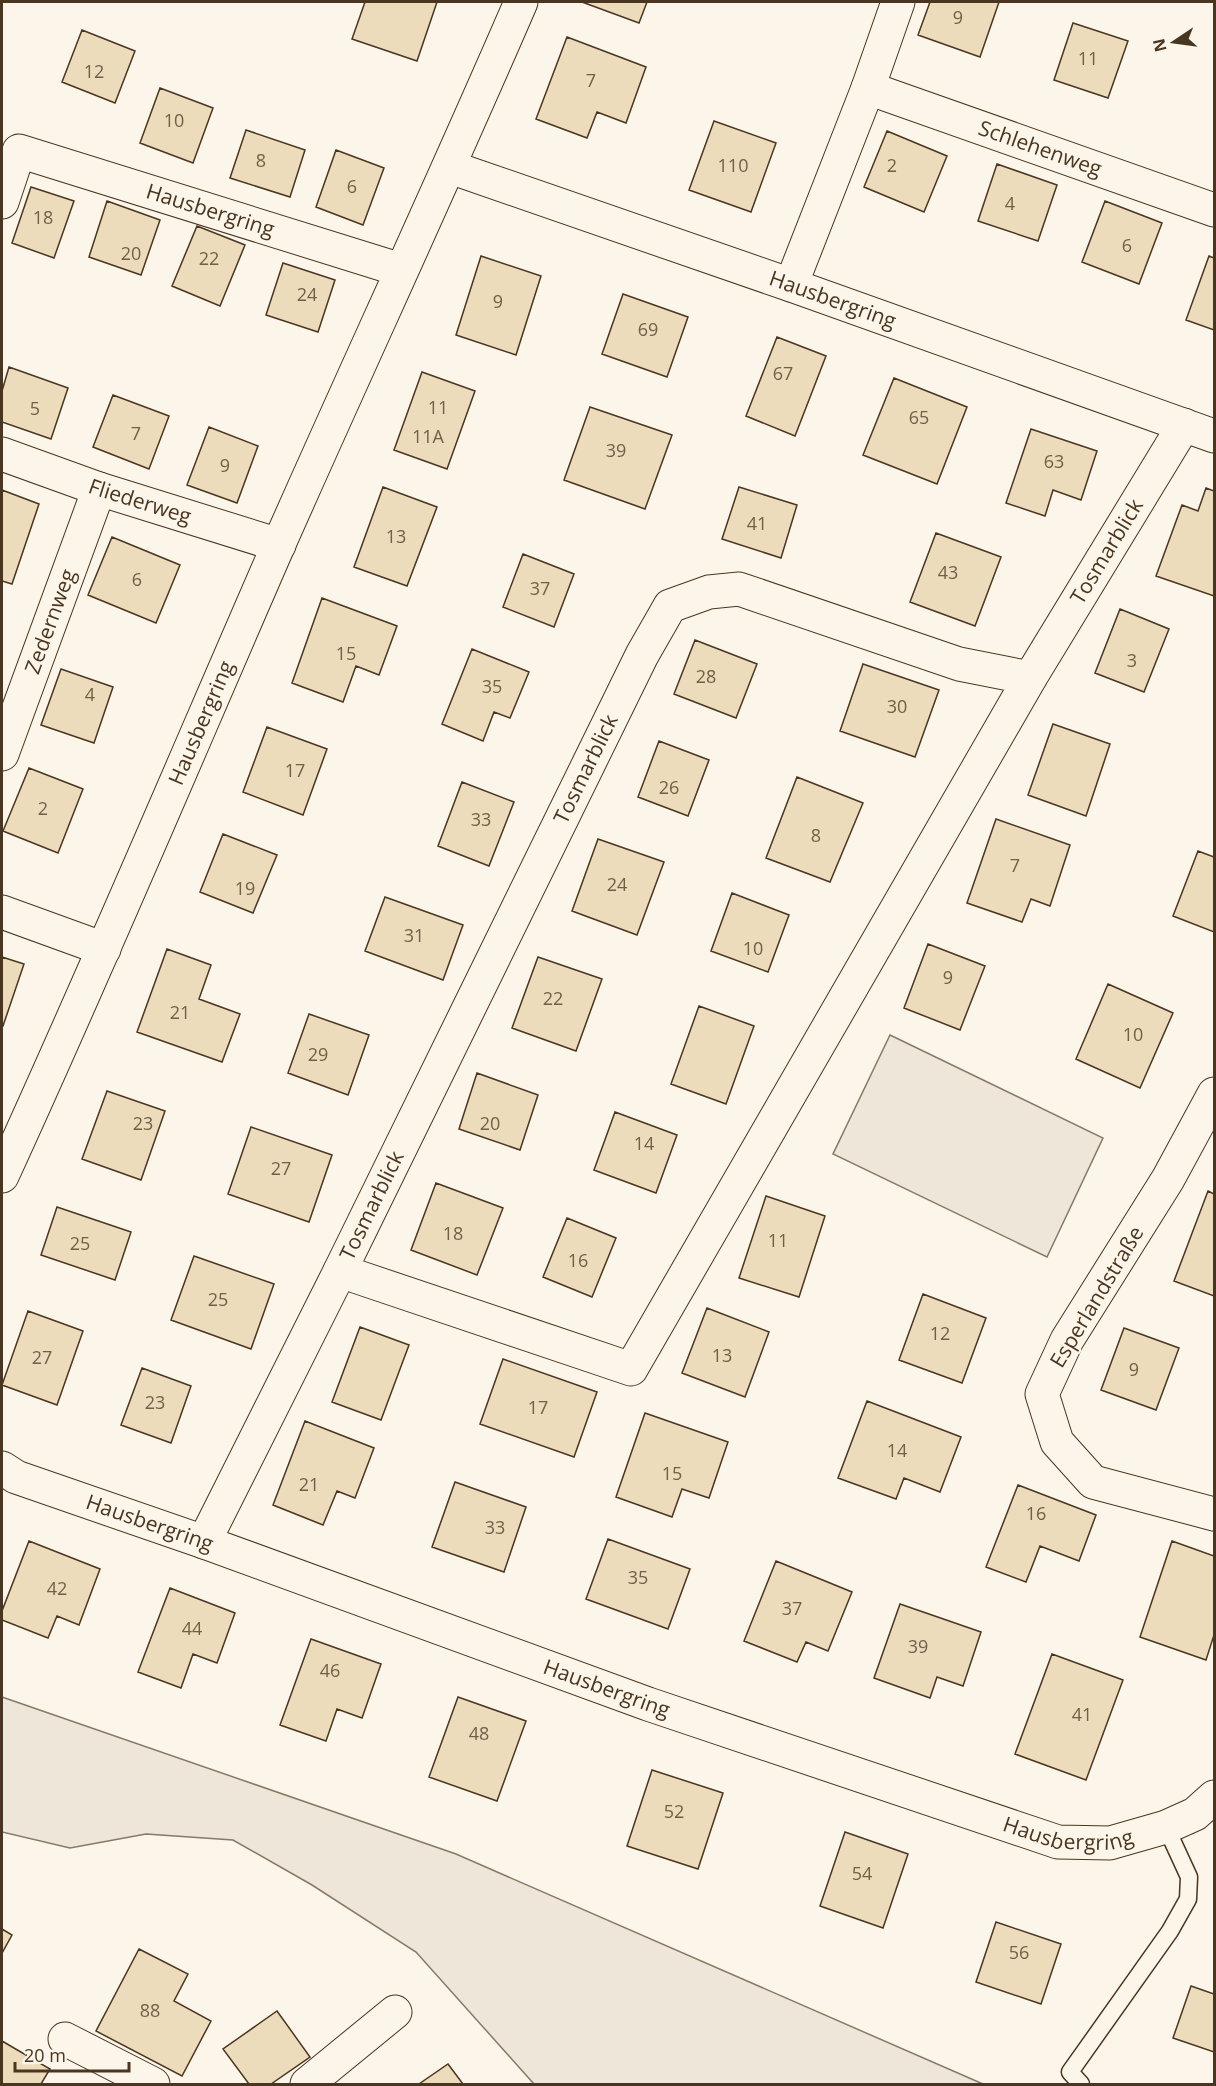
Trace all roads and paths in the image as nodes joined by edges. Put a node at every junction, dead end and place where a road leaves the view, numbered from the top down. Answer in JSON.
{"nodes":[{"id":1,"x":521,"y":2,"type":"edge"},
{"id":2,"x":898,"y":2,"type":"edge"},
{"id":3,"x":868,"y":88,"type":"junction"},
{"id":4,"x":450,"y":167,"type":"junction"},
{"id":5,"x":2,"y":202,"type":"edge"},
{"id":6,"x":1215,"y":210,"type":"edge"},
{"id":7,"x":401,"y":270,"type":"junction"},
{"id":8,"x":791,"y":285,"type":"junction"},
{"id":9,"x":1184,"y":425,"type":"junction"},
{"id":10,"x":1215,"y":436,"type":"edge"},
{"id":11,"x":2,"y":454,"type":"edge"},
{"id":12,"x":99,"y":489,"type":"junction"},
{"id":13,"x":279,"y":545,"type":"junction"},
{"id":14,"x":1030,"y":678,"type":"junction"},
{"id":15,"x":2,"y":754,"type":"edge"},
{"id":16,"x":2,"y":912,"type":"edge"},
{"id":17,"x":104,"y":949,"type":"junction"},
{"id":18,"x":1215,"y":1094,"type":"edge"},
{"id":19,"x":2,"y":1176,"type":"edge"},
{"id":20,"x":340,"y":1271,"type":"junction"},
{"id":21,"x":2,"y":1468,"type":"edge"},
{"id":22,"x":1215,"y":1514,"type":"edge"},
{"id":23,"x":204,"y":1542,"type":"junction"},
{"id":24,"x":1215,"y":1797,"type":"edge"},
{"id":25,"x":1166,"y":1827,"type":"junction"},
{"id":26,"x":395,"y":2012,"type":"dead end"},
{"id":27,"x":65,"y":2038,"type":"dead end"},
{"id":28,"x":153,"y":2085,"type":"edge"},
{"id":29,"x":307,"y":2085,"type":"edge"},
{"id":30,"x":1081,"y":2085,"type":"edge"}],
"edges":[{"from":1,"to":4,"type":"street","name":"Hausbergring"},
{"from":2,"to":3,"type":"street"},
{"from":3,"to":6,"type":"street","name":"Schlehenweg"},
{"from":3,"to":8,"type":"street"},
{"from":4,"to":7,"type":"street","name":"Hausbergring"},
{"from":4,"to":8,"type":"street","name":"Hausbergring"},
{"from":5,"to":7,"type":"street","name":"Hausbergring"},
{"from":7,"to":13,"type":"street","name":"Hausbergring"},
{"from":8,"to":9,"type":"street","name":"Hausbergring"},
{"from":9,"to":10,"type":"street","name":"Hausbergring"},
{"from":9,"to":14,"type":"street","name":"Tosmarblick"},
{"from":11,"to":12,"type":"street","name":"Fliederweg"},
{"from":12,"to":13,"type":"street","name":"Fliederweg"},
{"from":12,"to":15,"type":"street","name":"Zedernweg"},
{"from":13,"to":17,"type":"street","name":"Hausbergring"},
{"from":14,"to":20,"type":"street","name":"Tosmarblick"},
{"from":14,"to":20,"type":"street","name":"Tosmarblick"},
{"from":16,"to":17,"type":"street"},
{"from":17,"to":19,"type":"street","name":"Hausbergring"},
{"from":18,"to":22,"type":"street","name":"Esperlandstraße"},
{"from":20,"to":23,"type":"street","name":"Tosmarblick"},
{"from":21,"to":23,"type":"street","name":"Hausbergring"},
{"from":23,"to":25,"type":"street","name":"Hausbergring"},
{"from":24,"to":25,"type":"street","name":"Hausbergring"},
{"from":25,"to":30,"type":"lane"},
{"from":26,"to":29,"type":"street"},
{"from":27,"to":28,"type":"street"}]}
